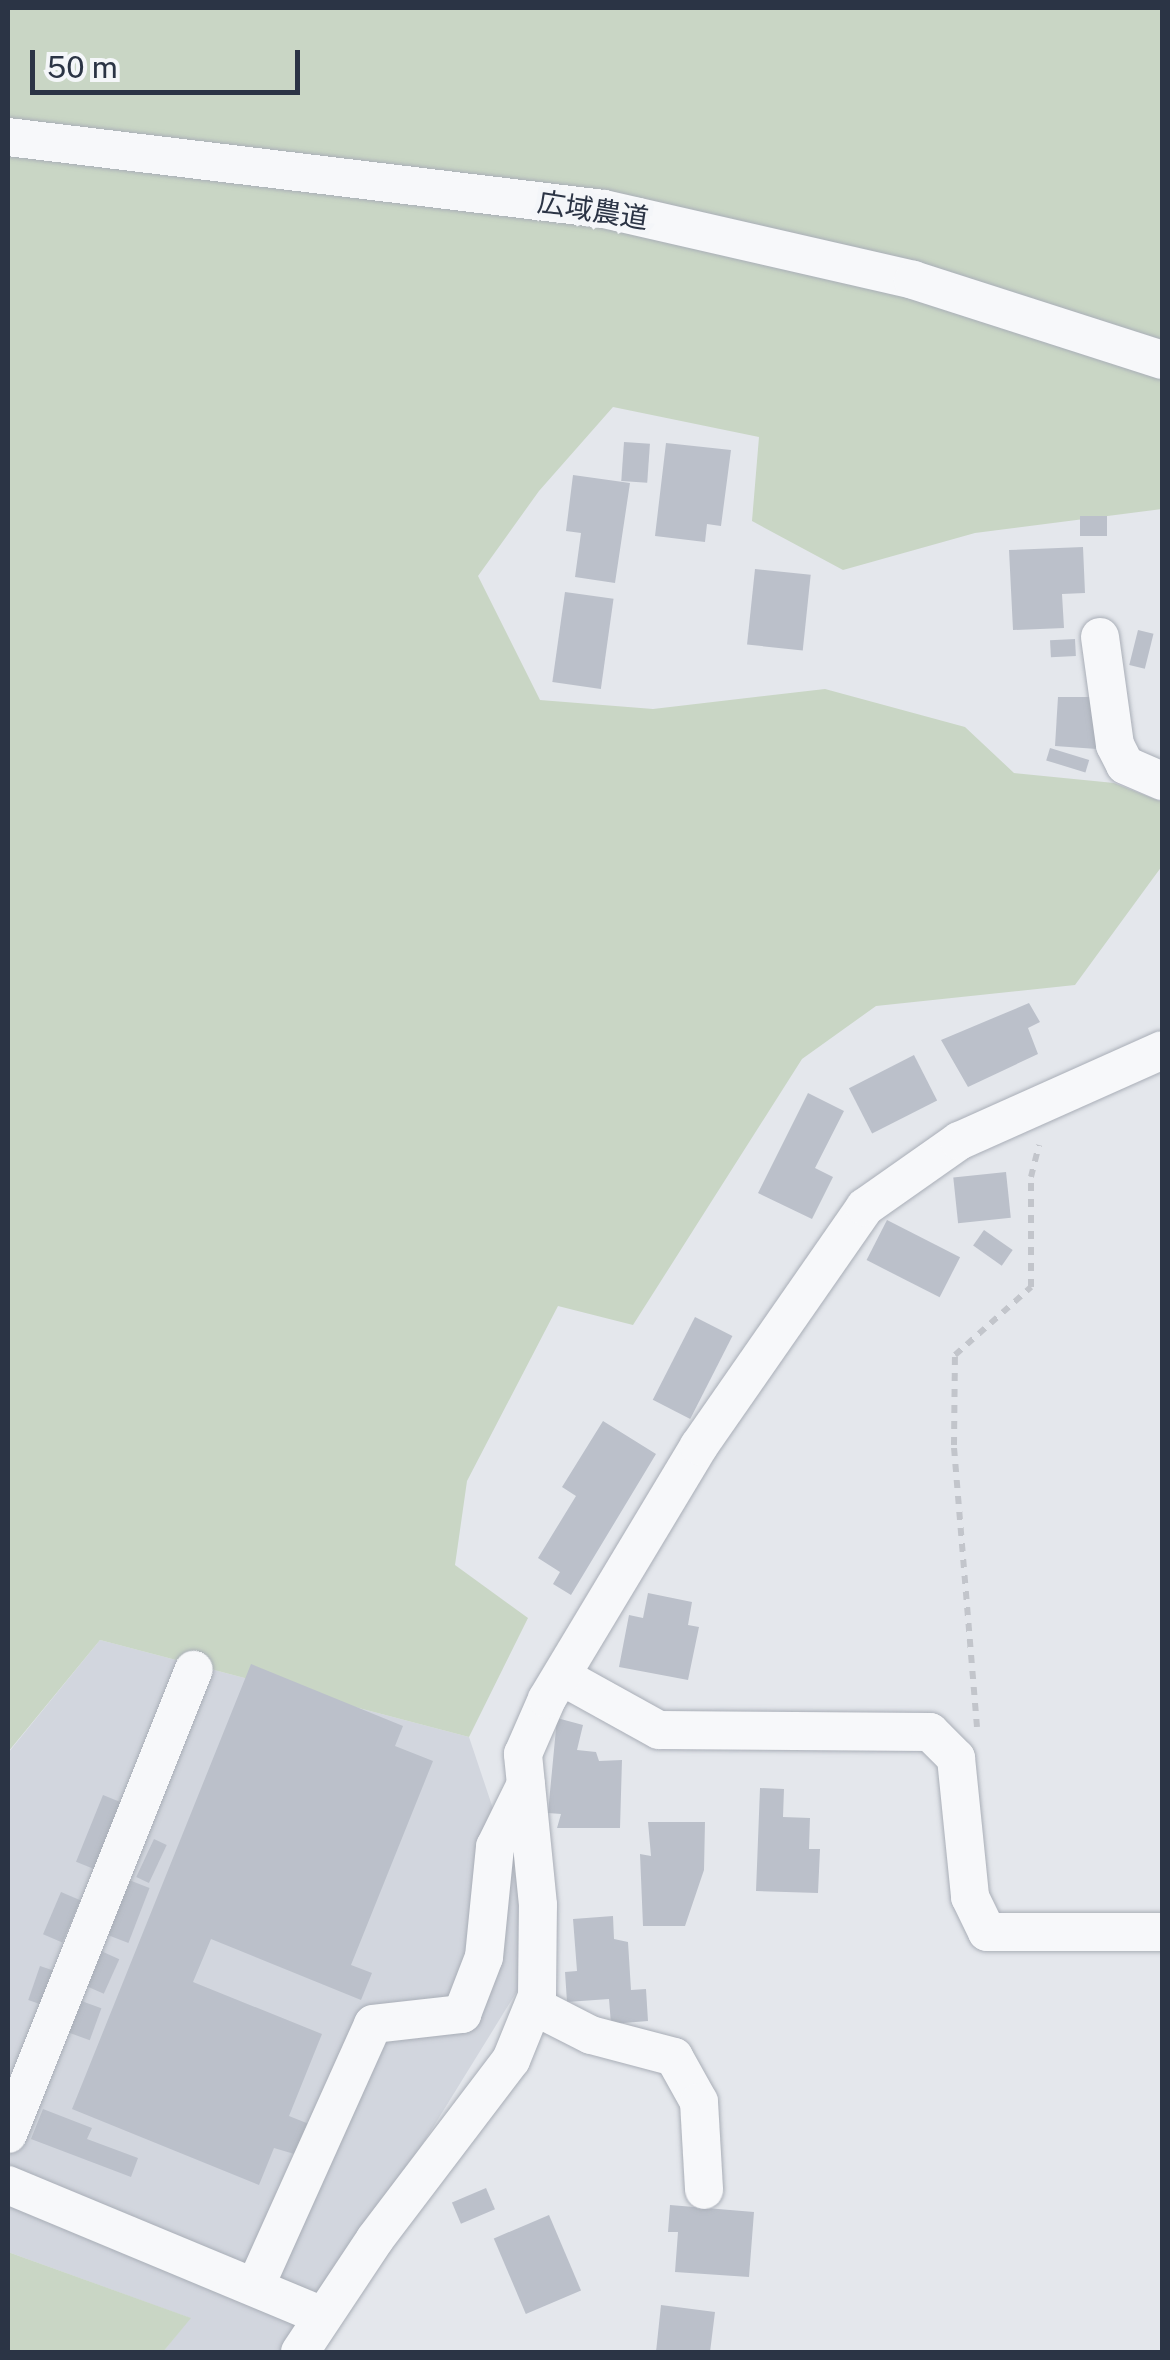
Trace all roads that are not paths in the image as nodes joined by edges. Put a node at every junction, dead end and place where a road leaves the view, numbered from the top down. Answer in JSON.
{"nodes":[{"id":1,"x":8,"y":137,"type":"edge"},
{"id":2,"x":1162,"y":360,"type":"edge"},
{"id":3,"x":1100,"y":637,"type":"dead end"},
{"id":4,"x":1162,"y":781,"type":"edge"},
{"id":5,"x":1162,"y":1050,"type":"edge"},
{"id":6,"x":194,"y":1670,"type":"dead end"},
{"id":7,"x":564,"y":1678,"type":"junction"},
{"id":8,"x":526,"y":1784,"type":"junction"},
{"id":9,"x":1162,"y":1932,"type":"edge"},
{"id":10,"x":534,"y":2006,"type":"junction"},
{"id":11,"x":8,"y":2134,"type":"edge"},
{"id":12,"x":8,"y":2185,"type":"edge"},
{"id":13,"x":704,"y":2190,"type":"dead end"},
{"id":14,"x":256,"y":2287,"type":"junction"},
{"id":15,"x":323,"y":2316,"type":"junction"},
{"id":16,"x":300,"y":2352,"type":"edge"}],
"edges":[{"from":1,"to":2,"type":"street","name":"広域農道"},
{"from":3,"to":4,"type":"street"},
{"from":5,"to":7,"type":"street"},
{"from":6,"to":11,"type":"street"},
{"from":7,"to":8,"type":"street"},
{"from":7,"to":9,"type":"street"},
{"from":8,"to":10,"type":"street"},
{"from":8,"to":14,"type":"street"},
{"from":10,"to":13,"type":"street"},
{"from":10,"to":15,"type":"street"},
{"from":12,"to":14,"type":"street"},
{"from":14,"to":15,"type":"street"},
{"from":15,"to":16,"type":"street"}]}
